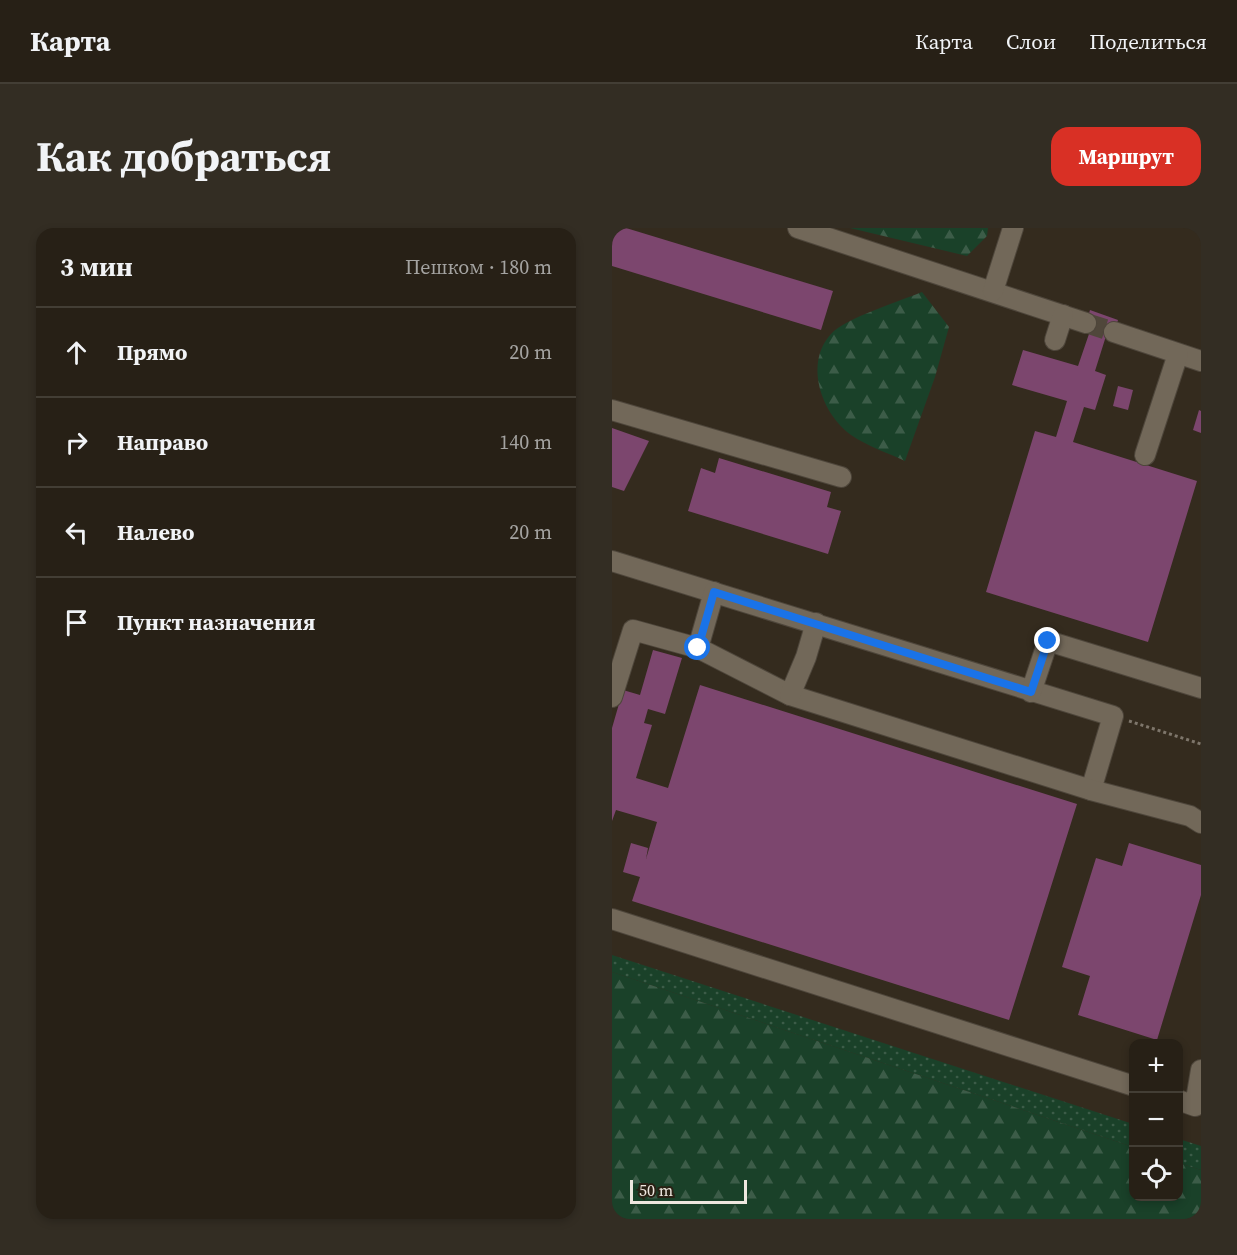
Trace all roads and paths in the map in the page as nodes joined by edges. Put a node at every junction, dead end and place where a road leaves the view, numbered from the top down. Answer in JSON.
{"nodes":[{"id":1,"x":798,"y":228,"type":"edge"},
{"id":2,"x":1012,"y":228,"type":"edge"},
{"id":3,"x":993,"y":291,"type":"junction"},
{"id":4,"x":1063,"y":315,"type":"junction"},
{"id":5,"x":1086,"y":323,"type":"tunnel mouth"},
{"id":6,"x":1114,"y":332,"type":"tunnel mouth"},
{"id":7,"x":1055,"y":340,"type":"dead end"},
{"id":8,"x":1178,"y":354,"type":"junction"},
{"id":9,"x":1201,"y":362,"type":"edge"},
{"id":10,"x":612,"y":410,"type":"edge"},
{"id":11,"x":1145,"y":455,"type":"dead end"},
{"id":12,"x":841,"y":477,"type":"dead end"},
{"id":13,"x":612,"y":561,"type":"edge"},
{"id":14,"x":714,"y":592,"type":"junction"},
{"id":15,"x":816,"y":623,"type":"junction"},
{"id":16,"x":698,"y":648,"type":"junction"},
{"id":17,"x":1201,"y":688,"type":"edge"},
{"id":18,"x":1031,"y":692,"type":"junction"},
{"id":19,"x":790,"y":695,"type":"junction"},
{"id":20,"x":612,"y":697,"type":"edge"},
{"id":21,"x":1113,"y":716,"type":"junction"},
{"id":22,"x":1201,"y":744,"type":"edge"},
{"id":23,"x":1091,"y":790,"type":"junction"},
{"id":24,"x":1201,"y":823,"type":"edge"},
{"id":25,"x":612,"y":919,"type":"edge"},
{"id":26,"x":1201,"y":1070,"type":"edge"},
{"id":27,"x":1129,"y":1084,"type":"edge"},
{"id":28,"x":1183,"y":1102,"type":"edge"}],
"edges":[{"from":1,"to":3,"type":"street"},
{"from":2,"to":3,"type":"street"},
{"from":3,"to":4,"type":"street"},
{"from":4,"to":5,"type":"street"},
{"from":4,"to":7,"type":"street"},
{"from":6,"to":8,"type":"street"},
{"from":8,"to":9,"type":"street"},
{"from":8,"to":11,"type":"street"},
{"from":10,"to":12,"type":"street"},
{"from":13,"to":14,"type":"street"},
{"from":14,"to":15,"type":"street"},
{"from":14,"to":16,"type":"street"},
{"from":15,"to":18,"type":"street"},
{"from":15,"to":19,"type":"street"},
{"from":16,"to":19,"type":"street"},
{"from":16,"to":20,"type":"street"},
{"from":17,"to":18,"type":"street"},
{"from":18,"to":21,"type":"street"},
{"from":19,"to":23,"type":"street"},
{"from":21,"to":22,"type":"path"},
{"from":21,"to":23,"type":"street"},
{"from":23,"to":24,"type":"street"},
{"from":25,"to":27,"type":"street"},
{"from":26,"to":28,"type":"street"}]}
